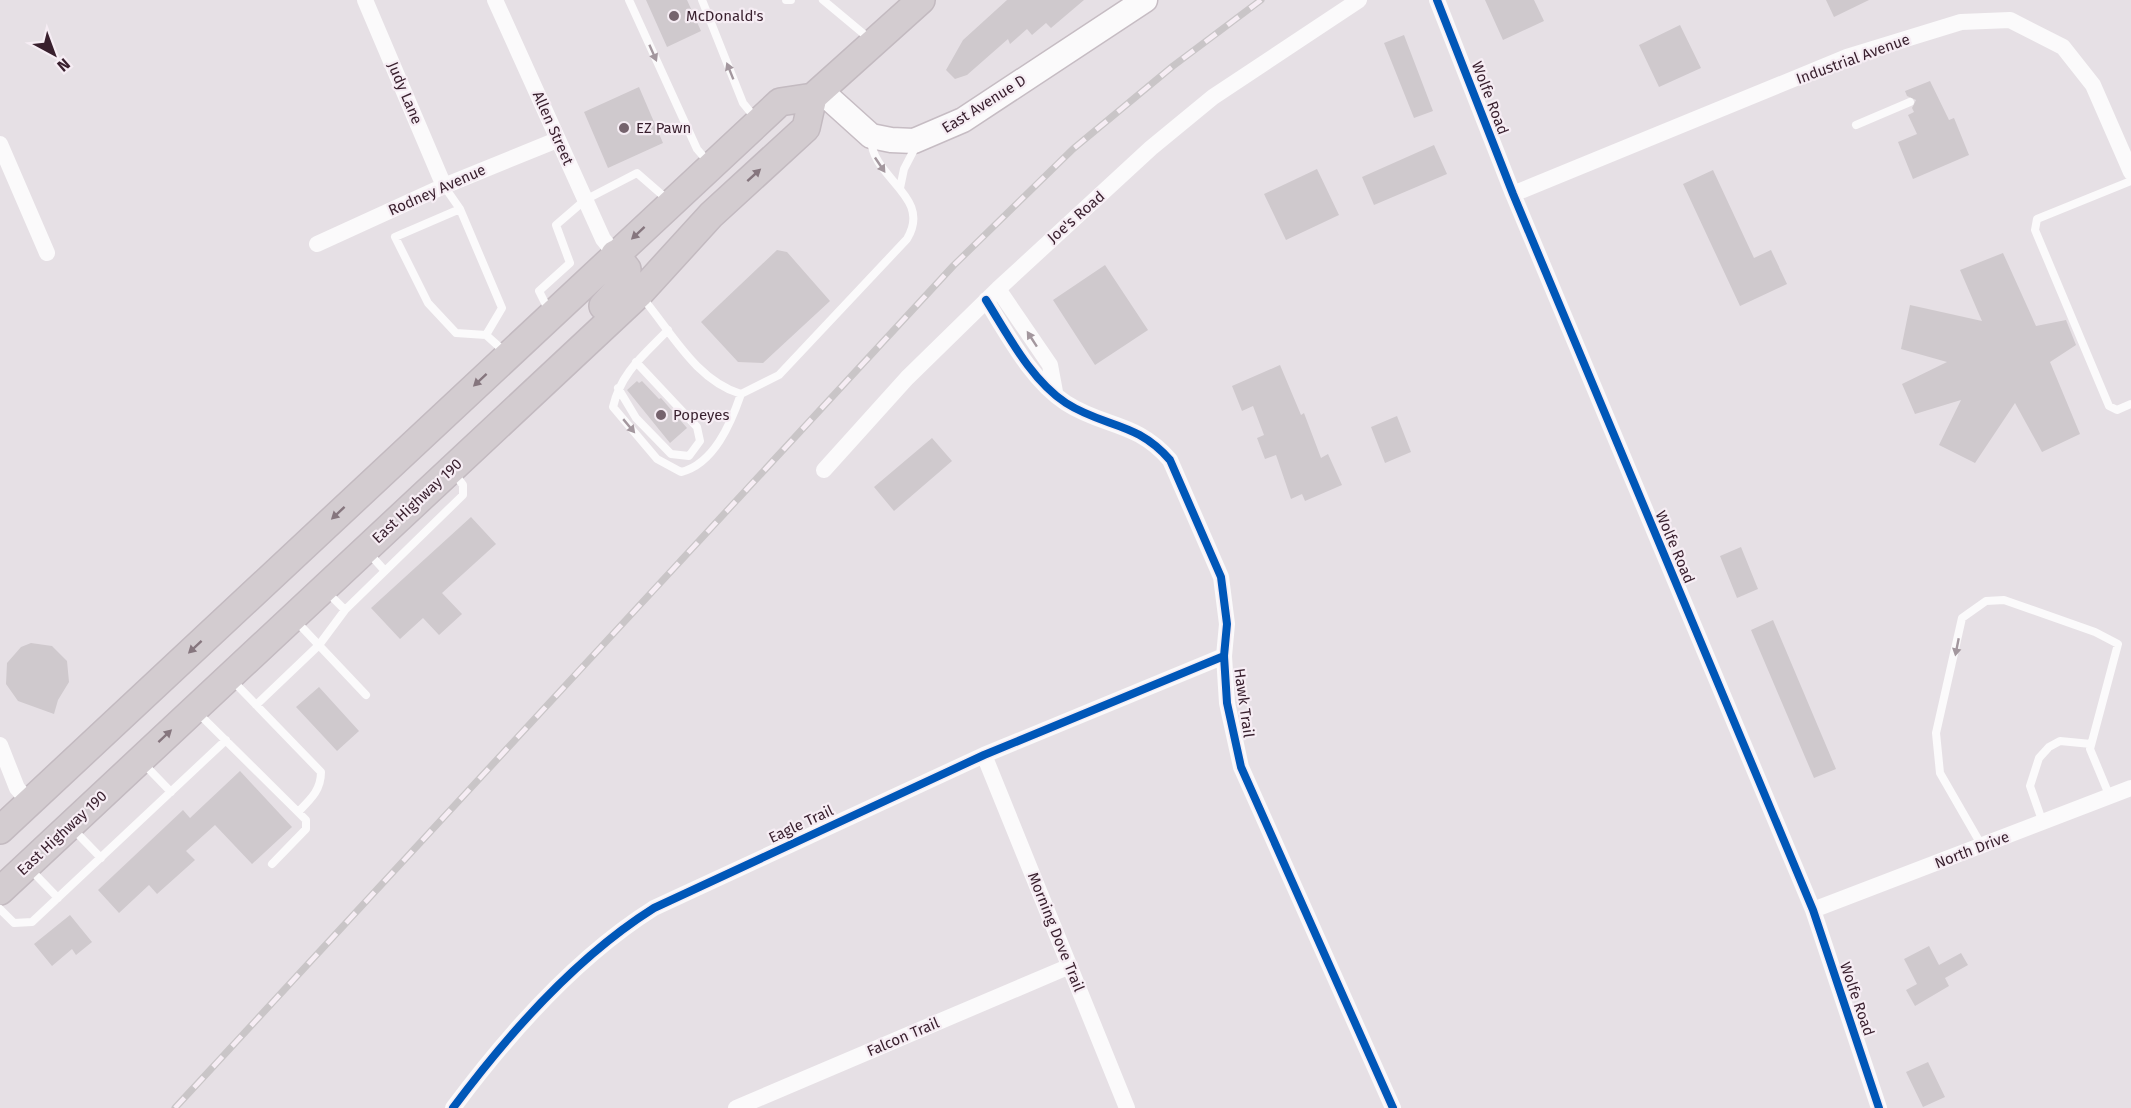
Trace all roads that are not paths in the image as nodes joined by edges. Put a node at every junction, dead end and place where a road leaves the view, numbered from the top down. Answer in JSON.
{"nodes":[{"id":1,"x":365,"y":0,"type":"edge"},
{"id":2,"x":495,"y":0,"type":"edge"},
{"id":3,"x":629,"y":0,"type":"edge"},
{"id":4,"x":702,"y":0,"type":"edge"},
{"id":5,"x":786,"y":0,"type":"edge"},
{"id":6,"x":790,"y":0,"type":"edge"},
{"id":7,"x":823,"y":0,"type":"edge"},
{"id":8,"x":921,"y":0,"type":"edge"},
{"id":9,"x":1145,"y":0,"type":"edge"},
{"id":10,"x":1359,"y":0,"type":"edge"},
{"id":11,"x":1437,"y":0,"type":"edge"},
{"id":12,"x":873,"y":42,"type":"junction"},
{"id":13,"x":816,"y":93,"type":"junction"},
{"id":14,"x":1910,"y":102,"type":"dead end"},
{"id":15,"x":758,"y":122,"type":"junction"},
{"id":16,"x":1856,"y":125,"type":"dead end"},
{"id":17,"x":871,"y":135,"type":"junction"},
{"id":18,"x":920,"y":139,"type":"junction"},
{"id":19,"x":557,"y":140,"type":"junction"},
{"id":20,"x":0,"y":144,"type":"edge"},
{"id":21,"x":711,"y":165,"type":"junction"},
{"id":22,"x":2131,"y":172,"type":"edge"},
{"id":23,"x":2131,"y":182,"type":"edge"},
{"id":24,"x":444,"y":186,"type":"junction"},
{"id":25,"x":900,"y":188,"type":"junction"},
{"id":26,"x":1513,"y":194,"type":"junction"},
{"id":27,"x":585,"y":200,"type":"junction"},
{"id":28,"x":670,"y":202,"type":"junction"},
{"id":29,"x":460,"y":209,"type":"junction"},
{"id":30,"x":317,"y":244,"type":"dead end"},
{"id":31,"x":47,"y":253,"type":"dead end"},
{"id":32,"x":615,"y":254,"type":"junction"},
{"id":33,"x":639,"y":294,"type":"junction"},
{"id":34,"x":992,"y":295,"type":"junction"},
{"id":35,"x":551,"y":314,"type":"junction"},
{"id":36,"x":668,"y":330,"type":"junction"},
{"id":37,"x":486,"y":335,"type":"junction"},
{"id":38,"x":507,"y":354,"type":"junction"},
{"id":39,"x":636,"y":362,"type":"junction"},
{"id":40,"x":617,"y":387,"type":"junction"},
{"id":41,"x":741,"y":394,"type":"junction"},
{"id":42,"x":2131,"y":404,"type":"edge"},
{"id":43,"x":493,"y":430,"type":"junction"},
{"id":44,"x":451,"y":469,"type":"junction"},
{"id":45,"x":824,"y":470,"type":"dead end"},
{"id":46,"x":365,"y":549,"type":"junction"},
{"id":47,"x":386,"y":570,"type":"junction"},
{"id":48,"x":323,"y":588,"type":"junction"},
{"id":49,"x":345,"y":610,"type":"junction"},
{"id":50,"x":292,"y":617,"type":"junction"},
{"id":51,"x":319,"y":645,"type":"junction"},
{"id":52,"x":1224,"y":657,"type":"junction"},
{"id":53,"x":229,"y":677,"type":"junction"},
{"id":54,"x":366,"y":695,"type":"dead end"},
{"id":55,"x":256,"y":705,"type":"junction"},
{"id":56,"x":194,"y":709,"type":"junction"},
{"id":57,"x":226,"y":740,"type":"junction"},
{"id":58,"x":2091,"y":744,"type":"junction"},
{"id":59,"x":0,"y":745,"type":"edge"},
{"id":60,"x":984,"y":755,"type":"junction"},
{"id":61,"x":140,"y":760,"type":"junction"},
{"id":62,"x":2131,"y":788,"type":"edge"},
{"id":63,"x":171,"y":792,"type":"junction"},
{"id":64,"x":2110,"y":797,"type":"junction"},
{"id":65,"x":29,"y":802,"type":"junction"},
{"id":66,"x":298,"y":812,"type":"junction"},
{"id":67,"x":2043,"y":823,"type":"junction"},
{"id":68,"x":70,"y":825,"type":"junction"},
{"id":69,"x":0,"y":830,"type":"edge"},
{"id":70,"x":1982,"y":846,"type":"junction"},
{"id":71,"x":101,"y":858,"type":"junction"},
{"id":72,"x":272,"y":864,"type":"dead end"},
{"id":73,"x":27,"y":866,"type":"junction"},
{"id":74,"x":0,"y":891,"type":"edge"},
{"id":75,"x":58,"y":898,"type":"junction"},
{"id":76,"x":0,"y":909,"type":"edge"},
{"id":77,"x":1813,"y":910,"type":"junction"},
{"id":78,"x":1070,"y":966,"type":"junction"},
{"id":79,"x":453,"y":1108,"type":"edge"},
{"id":80,"x":736,"y":1108,"type":"edge"},
{"id":81,"x":1127,"y":1108,"type":"edge"},
{"id":82,"x":1393,"y":1108,"type":"edge"},
{"id":83,"x":1879,"y":1108,"type":"edge"}],
"edges":[{"from":1,"to":24,"type":"street","name":"Judy Lane"},
{"from":2,"to":19,"type":"street","name":"Allen Street"},
{"from":3,"to":21,"type":"lane","one_way":true},
{"from":15,"to":4,"type":"lane","one_way":true},
{"from":5,"to":6,"type":"lane"},
{"from":7,"to":12,"type":"lane"},
{"from":8,"to":12,"type":"main road"},
{"from":9,"to":18,"type":"main road","name":"East Avenue D"},
{"from":10,"to":34,"type":"street","name":"Joe's Road"},
{"from":11,"to":26,"type":"street","name":"Wolfe Road"},
{"from":12,"to":13,"type":"main road"},
{"from":13,"to":15,"type":"main road"},
{"from":13,"to":17,"type":"main road"},
{"from":33,"to":13,"type":"main road","name":"East Highway 190","one_way":true},
{"from":14,"to":16,"type":"lane"},
{"from":15,"to":21,"type":"main road"},
{"from":17,"to":18,"type":"main road","name":"East Avenue D"},
{"from":17,"to":25,"type":"lane","one_way":true},
{"from":18,"to":25,"type":"lane"},
{"from":19,"to":24,"type":"street","name":"Rodney Avenue"},
{"from":19,"to":27,"type":"street","name":"Allen Street"},
{"from":20,"to":31,"type":"street"},
{"from":21,"to":28,"type":"main road"},
{"from":22,"to":26,"type":"street","name":"Industrial Avenue"},
{"from":23,"to":42,"type":"lane"},
{"from":24,"to":29,"type":"lane"},
{"from":24,"to":30,"type":"street","name":"Rodney Avenue"},
{"from":25,"to":41,"type":"lane"},
{"from":26,"to":77,"type":"street","name":"Wolfe Road"},
{"from":27,"to":28,"type":"lane"},
{"from":27,"to":32,"type":"street","name":"Allen Street"},
{"from":27,"to":35,"type":"lane"},
{"from":28,"to":32,"type":"main road","one_way":true},
{"from":29,"to":37,"type":"lane"},
{"from":29,"to":37,"type":"lane"},
{"from":32,"to":35,"type":"main road"},
{"from":32,"to":43,"type":"main road"},
{"from":33,"to":36,"type":"lane"},
{"from":33,"to":43,"type":"main road","name":"East Highway 190"},
{"from":34,"to":45,"type":"street","name":"Joe's Road"},
{"from":34,"to":52,"type":"street","name":"Hawk Trail"},
{"from":35,"to":38,"type":"main road"},
{"from":36,"to":39,"type":"lane"},
{"from":36,"to":41,"type":"lane"},
{"from":37,"to":38,"type":"lane"},
{"from":38,"to":65,"type":"main road","one_way":true},
{"from":39,"to":40,"type":"lane"},
{"from":39,"to":40,"type":"lane"},
{"from":40,"to":41,"type":"lane","one_way":true},
{"from":43,"to":44,"type":"main road","name":"East Highway 190"},
{"from":44,"to":46,"type":"main road","name":"East Highway 190"},
{"from":44,"to":47,"type":"lane"},
{"from":46,"to":47,"type":"lane"},
{"from":46,"to":48,"type":"main road","name":"East Highway 190"},
{"from":47,"to":49,"type":"lane"},
{"from":48,"to":49,"type":"lane"},
{"from":48,"to":50,"type":"main road","name":"East Highway 190"},
{"from":49,"to":51,"type":"lane"},
{"from":50,"to":51,"type":"lane"},
{"from":50,"to":53,"type":"main road","name":"East Highway 190"},
{"from":51,"to":54,"type":"lane"},
{"from":51,"to":55,"type":"lane"},
{"from":52,"to":60,"type":"street","name":"Eagle Trail"},
{"from":52,"to":82,"type":"street","name":"Hawk Trail"},
{"from":53,"to":55,"type":"lane"},
{"from":53,"to":56,"type":"main road","name":"East Highway 190"},
{"from":55,"to":66,"type":"lane"},
{"from":56,"to":57,"type":"lane"},
{"from":61,"to":56,"type":"main road","name":"East Highway 190","one_way":true},
{"from":57,"to":63,"type":"lane"},
{"from":57,"to":66,"type":"lane"},
{"from":58,"to":64,"type":"lane"},
{"from":58,"to":67,"type":"lane"},
{"from":58,"to":70,"type":"lane","one_way":true},
{"from":59,"to":65,"type":"street"},
{"from":60,"to":78,"type":"street","name":"Morning Dove Trail"},
{"from":60,"to":79,"type":"street","name":"Eagle Trail"},
{"from":61,"to":63,"type":"lane"},
{"from":61,"to":68,"type":"main road","name":"East Highway 190"},
{"from":62,"to":64,"type":"street","name":"North Drive"},
{"from":63,"to":71,"type":"lane"},
{"from":64,"to":67,"type":"street","name":"North Drive"},
{"from":65,"to":69,"type":"main road"},
{"from":66,"to":72,"type":"lane"},
{"from":67,"to":70,"type":"street","name":"North Drive"},
{"from":68,"to":71,"type":"lane"},
{"from":68,"to":73,"type":"main road","name":"East Highway 190"},
{"from":70,"to":77,"type":"street","name":"North Drive"},
{"from":71,"to":75,"type":"lane"},
{"from":73,"to":74,"type":"main road","name":"East Highway 190"},
{"from":73,"to":75,"type":"lane"},
{"from":75,"to":76,"type":"lane"},
{"from":77,"to":83,"type":"street","name":"Wolfe Road"},
{"from":78,"to":80,"type":"street","name":"Falcon Trail"},
{"from":78,"to":81,"type":"street","name":"Morning Dove Trail"}]}
